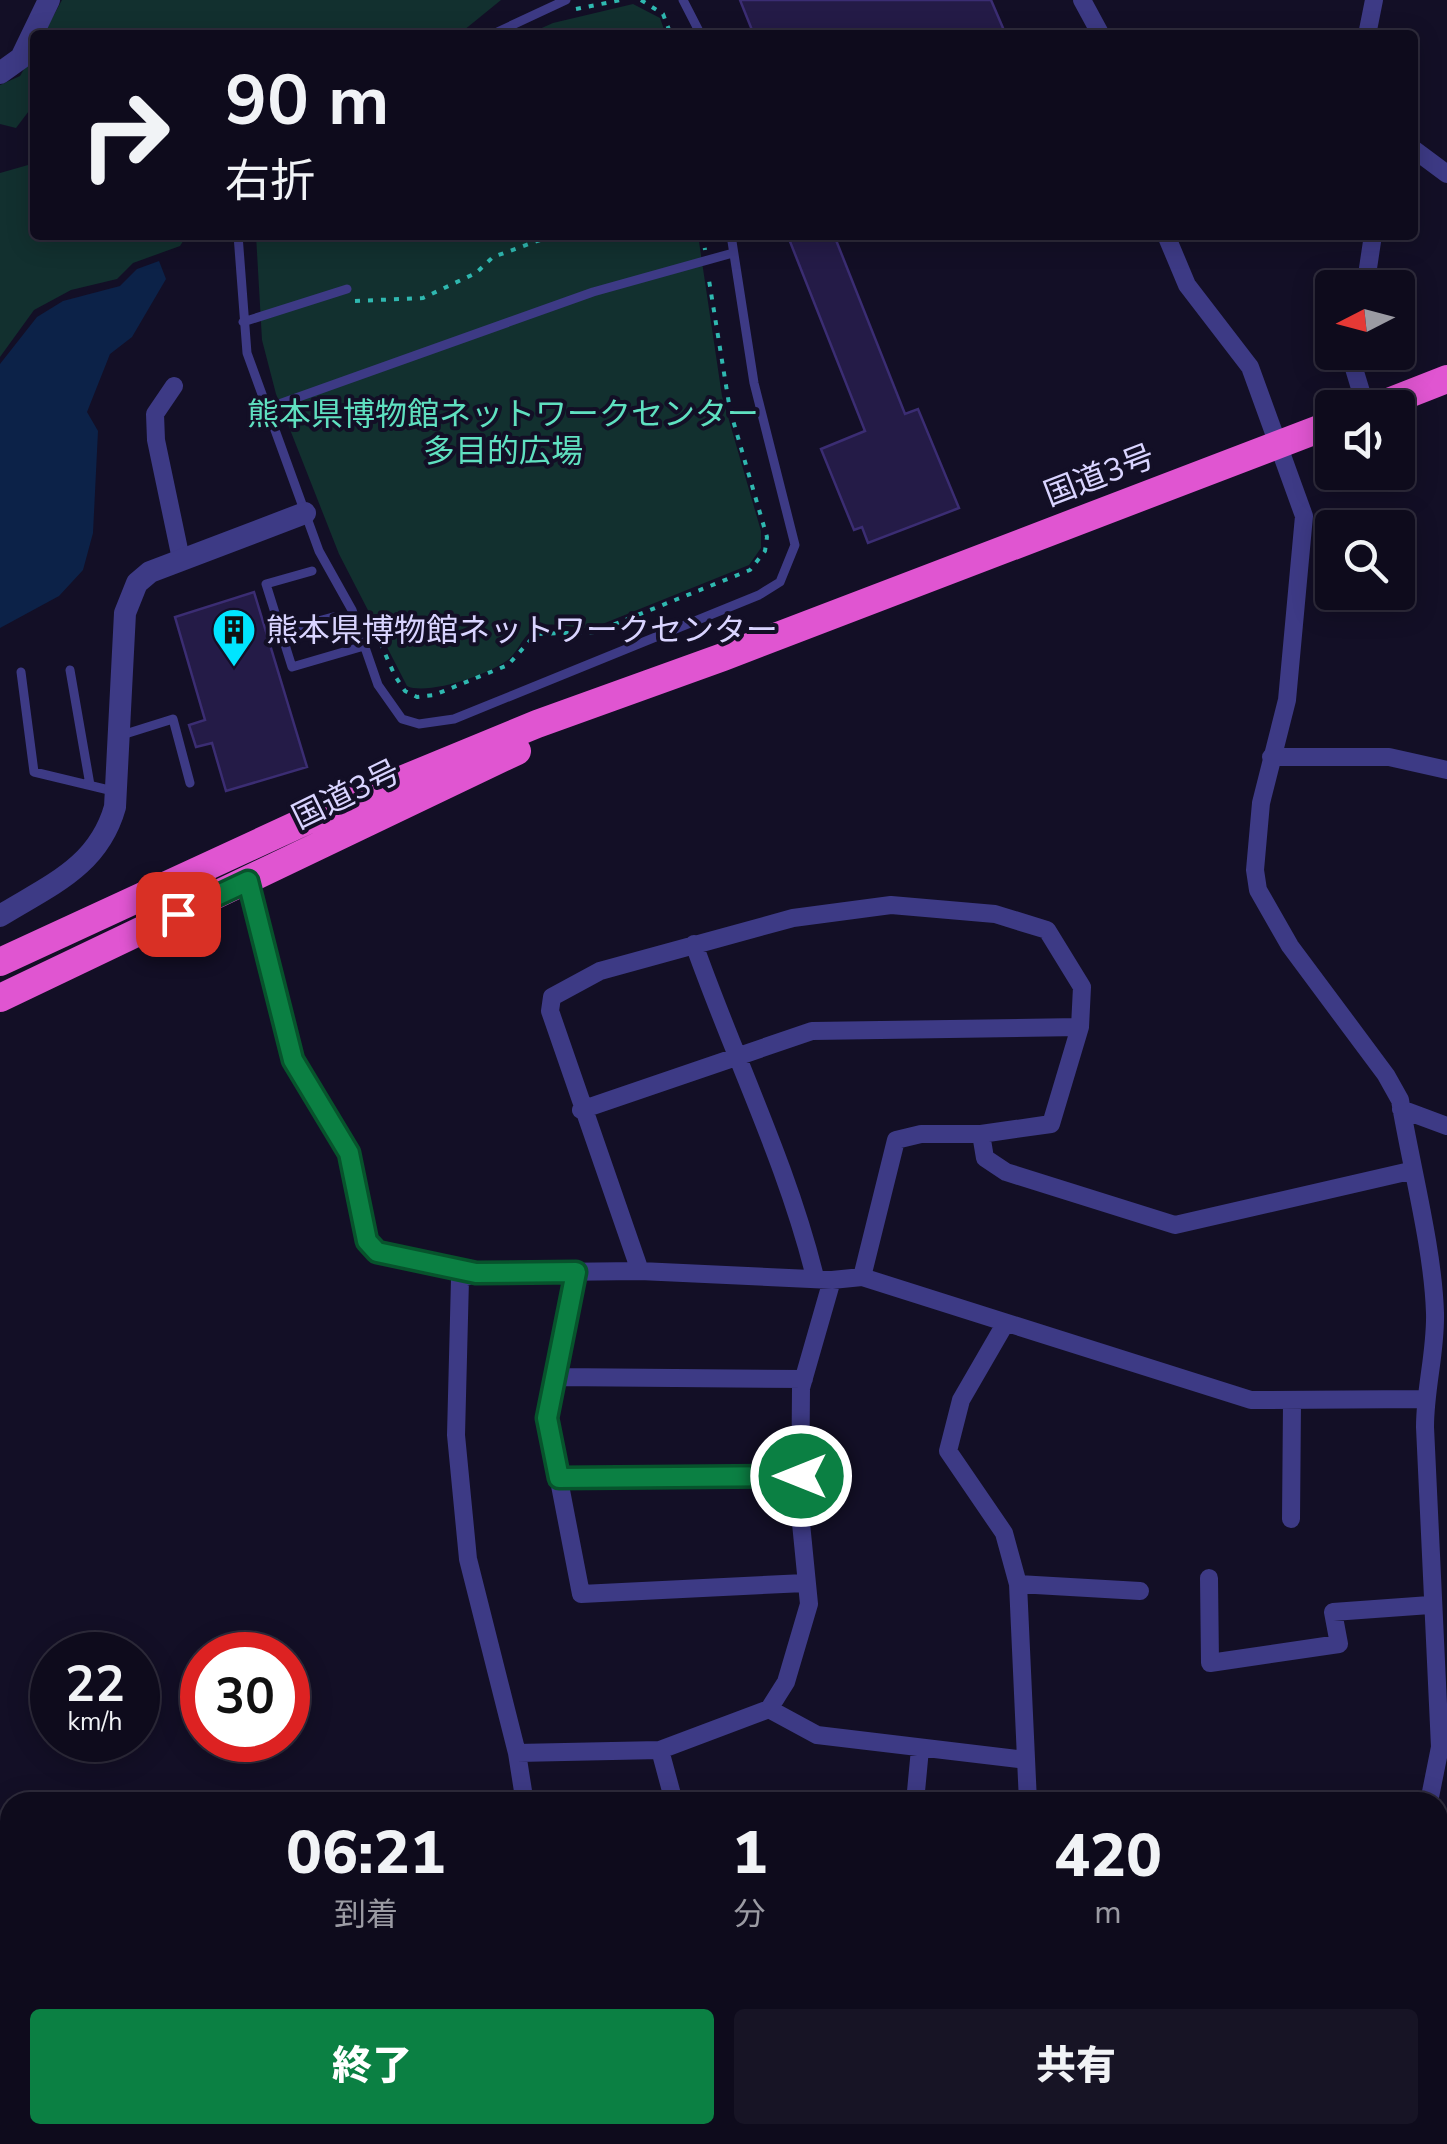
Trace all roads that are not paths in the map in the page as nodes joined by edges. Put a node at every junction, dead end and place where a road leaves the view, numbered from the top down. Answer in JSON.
{"nodes":[{"id":1,"x":50,"y":0,"type":"edge"},
{"id":2,"x":566,"y":0,"type":"edge"},
{"id":3,"x":683,"y":0,"type":"edge"},
{"id":4,"x":1082,"y":0,"type":"edge"},
{"id":5,"x":1374,"y":0,"type":"edge"},
{"id":6,"x":35,"y":30,"type":"edge"},
{"id":7,"x":503,"y":30,"type":"edge"},
{"id":8,"x":698,"y":30,"type":"edge"},
{"id":9,"x":1099,"y":30,"type":"edge"},
{"id":10,"x":1367,"y":30,"type":"edge"},
{"id":11,"x":30,"y":40,"type":"edge"},
{"id":12,"x":0,"y":73,"type":"edge"},
{"id":13,"x":1418,"y":152,"type":"edge"},
{"id":14,"x":1447,"y":174,"type":"edge"},
{"id":15,"x":238,"y":240,"type":"edge"},
{"id":16,"x":731,"y":240,"type":"edge"},
{"id":17,"x":1168,"y":240,"type":"edge"},
{"id":18,"x":1372,"y":240,"type":"edge"},
{"id":19,"x":733,"y":253,"type":"junction"},
{"id":20,"x":1367,"y":270,"type":"edge"},
{"id":21,"x":347,"y":290,"type":"dead end"},
{"id":22,"x":243,"y":322,"type":"junction"},
{"id":23,"x":1447,"y":379,"type":"edge"},
{"id":24,"x":174,"y":386,"type":"dead end"},
{"id":25,"x":1415,"y":391,"type":"edge"},
{"id":26,"x":265,"y":409,"type":"junction"},
{"id":27,"x":1315,"y":431,"type":"edge"},
{"id":28,"x":1281,"y":444,"type":"junction"},
{"id":29,"x":305,"y":513,"type":"junction"},
{"id":30,"x":181,"y":559,"type":"junction"},
{"id":31,"x":312,"y":571,"type":"dead end"},
{"id":32,"x":333,"y":616,"type":"dead end"},
{"id":33,"x":281,"y":632,"type":"junction"},
{"id":34,"x":364,"y":646,"type":"junction"},
{"id":35,"x":724,"y":658,"type":"junction"},
{"id":36,"x":70,"y":670,"type":"dead end"},
{"id":37,"x":20,"y":672,"type":"dead end"},
{"id":38,"x":119,"y":736,"type":"junction"},
{"id":39,"x":1270,"y":757,"type":"junction"},
{"id":40,"x":1447,"y":770,"type":"edge"},
{"id":41,"x":190,"y":784,"type":"dead end"},
{"id":42,"x":90,"y":785,"type":"junction"},
{"id":43,"x":116,"y":791,"type":"junction"},
{"id":44,"x":248,"y":881,"type":"junction"},
{"id":45,"x":0,"y":916,"type":"edge"},
{"id":46,"x":694,"y":944,"type":"junction"},
{"id":47,"x":0,"y":962,"type":"edge"},
{"id":48,"x":0,"y":999,"type":"edge"},
{"id":49,"x":1080,"y":1027,"type":"junction"},
{"id":50,"x":733,"y":1056,"type":"junction"},
{"id":51,"x":1401,"y":1109,"type":"junction"},
{"id":52,"x":581,"y":1110,"type":"junction"},
{"id":53,"x":1447,"y":1126,"type":"edge"},
{"id":54,"x":981,"y":1134,"type":"junction"},
{"id":55,"x":1410,"y":1171,"type":"junction"},
{"id":56,"x":640,"y":1271,"type":"junction"},
{"id":57,"x":576,"y":1272,"type":"junction"},
{"id":58,"x":476,"y":1273,"type":"junction"},
{"id":59,"x":862,"y":1277,"type":"junction"},
{"id":60,"x":824,"y":1278,"type":"junction"},
{"id":61,"x":1005,"y":1324,"type":"junction"},
{"id":62,"x":1441,"y":1362,"type":"edge"},
{"id":63,"x":555,"y":1377,"type":"junction"},
{"id":64,"x":804,"y":1379,"type":"junction"},
{"id":65,"x":1425,"y":1399,"type":"junction"},
{"id":66,"x":1292,"y":1403,"type":"junction"},
{"id":67,"x":801,"y":1476,"type":"junction"},
{"id":68,"x":559,"y":1478,"type":"junction"},
{"id":69,"x":1291,"y":1519,"type":"dead end"},
{"id":70,"x":1209,"y":1578,"type":"dead end"},
{"id":71,"x":805,"y":1583,"type":"junction"},
{"id":72,"x":1018,"y":1584,"type":"junction"},
{"id":73,"x":1140,"y":1591,"type":"dead end"},
{"id":74,"x":1430,"y":1606,"type":"junction"},
{"id":75,"x":768,"y":1709,"type":"junction"},
{"id":76,"x":920,"y":1749,"type":"junction"},
{"id":77,"x":660,"y":1750,"type":"junction"},
{"id":78,"x":517,"y":1754,"type":"junction"},
{"id":79,"x":1026,"y":1760,"type":"junction"},
{"id":80,"x":523,"y":1792,"type":"edge"},
{"id":81,"x":671,"y":1792,"type":"edge"},
{"id":82,"x":916,"y":1792,"type":"edge"},
{"id":83,"x":1028,"y":1792,"type":"edge"},
{"id":84,"x":1431,"y":1792,"type":"edge"}],
"edges":[{"from":1,"to":6,"type":"street"},
{"from":2,"to":7,"type":"lane"},
{"from":3,"to":8,"type":"lane"},
{"from":4,"to":9,"type":"street"},
{"from":5,"to":10,"type":"street"},
{"from":11,"to":12,"type":"street"},
{"from":13,"to":14,"type":"street"},
{"from":15,"to":22,"type":"lane"},
{"from":16,"to":19,"type":"lane"},
{"from":17,"to":28,"type":"street"},
{"from":18,"to":20,"type":"street"},
{"from":19,"to":26,"type":"lane"},
{"from":19,"to":34,"type":"lane"},
{"from":21,"to":22,"type":"lane"},
{"from":22,"to":26,"type":"lane"},
{"from":23,"to":25,"type":"highway"},
{"from":24,"to":30,"type":"street"},
{"from":26,"to":29,"type":"lane"},
{"from":27,"to":28,"type":"highway","name":"国道3号"},
{"from":28,"to":35,"type":"highway","name":"国道3号"},
{"from":28,"to":39,"type":"street"},
{"from":29,"to":30,"type":"street"},
{"from":29,"to":34,"type":"lane"},
{"from":30,"to":38,"type":"street"},
{"from":31,"to":33,"type":"lane"},
{"from":32,"to":33,"type":"lane"},
{"from":33,"to":34,"type":"lane"},
{"from":35,"to":44,"type":"highway","name":"国道3号"},
{"from":35,"to":47,"type":"highway","name":"国道3号"},
{"from":36,"to":42,"type":"lane"},
{"from":37,"to":42,"type":"lane"},
{"from":38,"to":41,"type":"lane"},
{"from":38,"to":43,"type":"street"},
{"from":39,"to":40,"type":"street"},
{"from":39,"to":51,"type":"street"},
{"from":42,"to":43,"type":"lane"},
{"from":43,"to":45,"type":"street"},
{"from":44,"to":48,"type":"highway","name":"国道3号"},
{"from":44,"to":58,"type":"street"},
{"from":46,"to":49,"type":"street"},
{"from":46,"to":50,"type":"street"},
{"from":46,"to":52,"type":"street"},
{"from":49,"to":50,"type":"street"},
{"from":49,"to":54,"type":"street"},
{"from":50,"to":52,"type":"street"},
{"from":50,"to":60,"type":"street"},
{"from":51,"to":53,"type":"street"},
{"from":51,"to":55,"type":"street"},
{"from":52,"to":56,"type":"street"},
{"from":54,"to":55,"type":"street"},
{"from":54,"to":59,"type":"street"},
{"from":55,"to":62,"type":"street"},
{"from":56,"to":57,"type":"street"},
{"from":56,"to":60,"type":"street"},
{"from":57,"to":58,"type":"street"},
{"from":57,"to":63,"type":"street"},
{"from":58,"to":78,"type":"street"},
{"from":59,"to":60,"type":"street"},
{"from":59,"to":61,"type":"street"},
{"from":60,"to":64,"type":"street"},
{"from":61,"to":66,"type":"street"},
{"from":61,"to":72,"type":"street"},
{"from":62,"to":65,"type":"street"},
{"from":63,"to":64,"type":"street"},
{"from":63,"to":68,"type":"street"},
{"from":64,"to":67,"type":"street"},
{"from":65,"to":66,"type":"street"},
{"from":65,"to":74,"type":"street"},
{"from":66,"to":69,"type":"street"},
{"from":67,"to":68,"type":"street"},
{"from":67,"to":71,"type":"street"},
{"from":68,"to":71,"type":"street"},
{"from":70,"to":74,"type":"street"},
{"from":71,"to":75,"type":"street"},
{"from":72,"to":73,"type":"street"},
{"from":72,"to":79,"type":"street"},
{"from":74,"to":84,"type":"street"},
{"from":75,"to":76,"type":"street"},
{"from":75,"to":77,"type":"street"},
{"from":76,"to":79,"type":"street"},
{"from":76,"to":82,"type":"street"},
{"from":77,"to":78,"type":"street"},
{"from":77,"to":81,"type":"street"},
{"from":78,"to":80,"type":"street"},
{"from":79,"to":83,"type":"street"}]}
